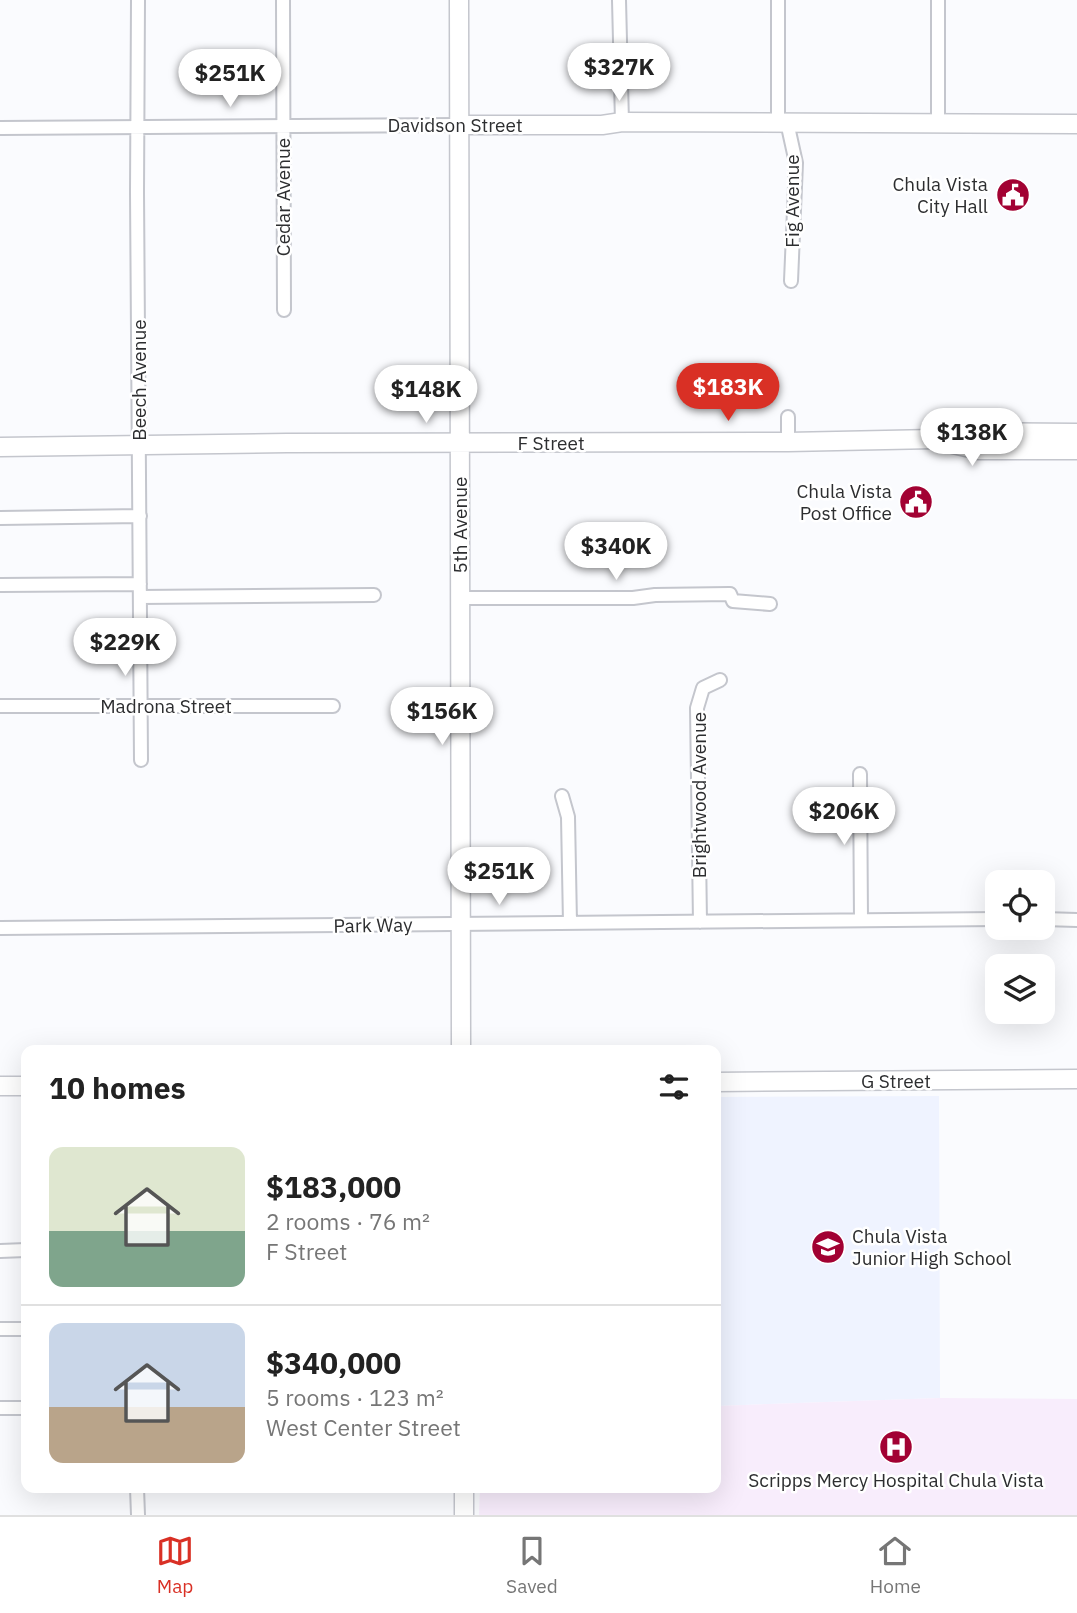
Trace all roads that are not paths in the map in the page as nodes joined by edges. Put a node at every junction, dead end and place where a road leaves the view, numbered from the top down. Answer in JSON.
{"nodes":[{"id":1,"x":138,"y":0,"type":"edge"},
{"id":2,"x":283,"y":0,"type":"edge"},
{"id":3,"x":459,"y":0,"type":"edge"},
{"id":4,"x":619,"y":0,"type":"edge"},
{"id":5,"x":778,"y":0,"type":"edge"},
{"id":6,"x":938,"y":0,"type":"edge"},
{"id":7,"x":622,"y":122,"type":"junction"},
{"id":8,"x":783,"y":122,"type":"junction"},
{"id":9,"x":938,"y":122,"type":"junction"},
{"id":10,"x":1077,"y":124,"type":"edge"},
{"id":11,"x":283,"y":125,"type":"junction"},
{"id":12,"x":460,"y":125,"type":"junction"},
{"id":13,"x":137,"y":126,"type":"junction"},
{"id":14,"x":0,"y":128,"type":"edge"},
{"id":15,"x":791,"y":281,"type":"dead end"},
{"id":16,"x":284,"y":310,"type":"dead end"},
{"id":17,"x":788,"y":417,"type":"dead end"},
{"id":18,"x":1077,"y":433,"type":"edge"},
{"id":19,"x":934,"y":439,"type":"junction"},
{"id":20,"x":788,"y":442,"type":"junction"},
{"id":21,"x":460,"y":444,"type":"junction"},
{"id":22,"x":0,"y":447,"type":"edge"},
{"id":23,"x":139,"y":447,"type":"junction"},
{"id":24,"x":1077,"y":450,"type":"edge"},
{"id":25,"x":140,"y":516,"type":"junction"},
{"id":26,"x":0,"y":518,"type":"edge"},
{"id":27,"x":0,"y":585,"type":"edge"},
{"id":28,"x":140,"y":590,"type":"junction"},
{"id":29,"x":374,"y":595,"type":"dead end"},
{"id":30,"x":459,"y":598,"type":"junction"},
{"id":31,"x":770,"y":604,"type":"dead end"},
{"id":32,"x":720,"y":680,"type":"dead end"},
{"id":33,"x":0,"y":706,"type":"edge"},
{"id":34,"x":142,"y":706,"type":"junction"},
{"id":35,"x":333,"y":706,"type":"dead end"},
{"id":36,"x":141,"y":760,"type":"dead end"},
{"id":37,"x":860,"y":774,"type":"dead end"},
{"id":38,"x":562,"y":796,"type":"dead end"},
{"id":39,"x":985,"y":919,"type":"edge"},
{"id":40,"x":1055,"y":919,"type":"edge"},
{"id":41,"x":861,"y":920,"type":"junction"},
{"id":42,"x":1077,"y":920,"type":"edge"},
{"id":43,"x":700,"y":922,"type":"junction"},
{"id":44,"x":570,"y":923,"type":"junction"},
{"id":45,"x":462,"y":924,"type":"junction"},
{"id":46,"x":0,"y":928,"type":"edge"},
{"id":47,"x":461,"y":1045,"type":"edge"},
{"id":48,"x":1077,"y":1079,"type":"edge"},
{"id":49,"x":721,"y":1082,"type":"edge"},
{"id":50,"x":0,"y":1086,"type":"edge"},
{"id":51,"x":21,"y":1086,"type":"edge"},
{"id":52,"x":21,"y":1250,"type":"edge"},
{"id":53,"x":0,"y":1251,"type":"edge"},
{"id":54,"x":0,"y":1329,"type":"edge"},
{"id":55,"x":21,"y":1329,"type":"edge"},
{"id":56,"x":0,"y":1408,"type":"edge"},
{"id":57,"x":21,"y":1408,"type":"edge"},
{"id":58,"x":137,"y":1493,"type":"edge"},
{"id":59,"x":464,"y":1493,"type":"edge"},
{"id":60,"x":138,"y":1515,"type":"edge"},
{"id":61,"x":464,"y":1515,"type":"edge"}],
"edges":[{"from":1,"to":13,"type":"street","name":"Beech Avenue"},
{"from":2,"to":11,"type":"street","name":"Cedar Avenue"},
{"from":3,"to":12,"type":"street","name":"5th Avenue"},
{"from":4,"to":7,"type":"street"},
{"from":5,"to":8,"type":"street","name":"Fig Avenue"},
{"from":6,"to":9,"type":"street"},
{"from":7,"to":8,"type":"street","name":"Davidson Street"},
{"from":7,"to":12,"type":"street","name":"Davidson Street"},
{"from":8,"to":9,"type":"street","name":"Davidson Street"},
{"from":8,"to":15,"type":"street","name":"Fig Avenue"},
{"from":9,"to":10,"type":"street","name":"Davidson Street"},
{"from":11,"to":12,"type":"street","name":"Davidson Street"},
{"from":11,"to":13,"type":"street","name":"Davidson Street"},
{"from":11,"to":16,"type":"street","name":"Cedar Avenue"},
{"from":12,"to":21,"type":"street","name":"5th Avenue"},
{"from":13,"to":14,"type":"street","name":"Davidson Street"},
{"from":13,"to":23,"type":"street","name":"Beech Avenue"},
{"from":17,"to":20,"type":"street"},
{"from":18,"to":19,"type":"street","name":"F Street"},
{"from":19,"to":20,"type":"street","name":"F Street"},
{"from":19,"to":24,"type":"street","name":"F Street"},
{"from":20,"to":21,"type":"street","name":"F Street"},
{"from":21,"to":23,"type":"street","name":"F Street"},
{"from":21,"to":30,"type":"street","name":"5th Avenue"},
{"from":22,"to":23,"type":"street","name":"F Street"},
{"from":23,"to":25,"type":"street","name":"Beech Avenue"},
{"from":25,"to":26,"type":"street"},
{"from":25,"to":28,"type":"street","name":"Beech Avenue"},
{"from":27,"to":28,"type":"street"},
{"from":28,"to":29,"type":"street"},
{"from":28,"to":34,"type":"street","name":"Beech Avenue"},
{"from":30,"to":31,"type":"street"},
{"from":30,"to":45,"type":"street","name":"5th Avenue"},
{"from":32,"to":43,"type":"street","name":"Brightwood Avenue"},
{"from":33,"to":34,"type":"street","name":"Madrona Street"},
{"from":34,"to":35,"type":"street","name":"Madrona Street"},
{"from":34,"to":36,"type":"street","name":"Beech Avenue"},
{"from":37,"to":41,"type":"street"},
{"from":38,"to":44,"type":"street"},
{"from":39,"to":41,"type":"street","name":"Park Way"},
{"from":40,"to":42,"type":"street"},
{"from":41,"to":43,"type":"street","name":"Park Way"},
{"from":43,"to":44,"type":"street","name":"Park Way"},
{"from":44,"to":45,"type":"street","name":"Park Way"},
{"from":45,"to":46,"type":"street","name":"Park Way"},
{"from":45,"to":47,"type":"street","name":"5th Avenue"},
{"from":48,"to":49,"type":"street","name":"G Street"},
{"from":50,"to":51,"type":"street"},
{"from":52,"to":53,"type":"street"},
{"from":54,"to":55,"type":"street"},
{"from":56,"to":57,"type":"street"},
{"from":58,"to":60,"type":"street"},
{"from":59,"to":61,"type":"street"}]}
